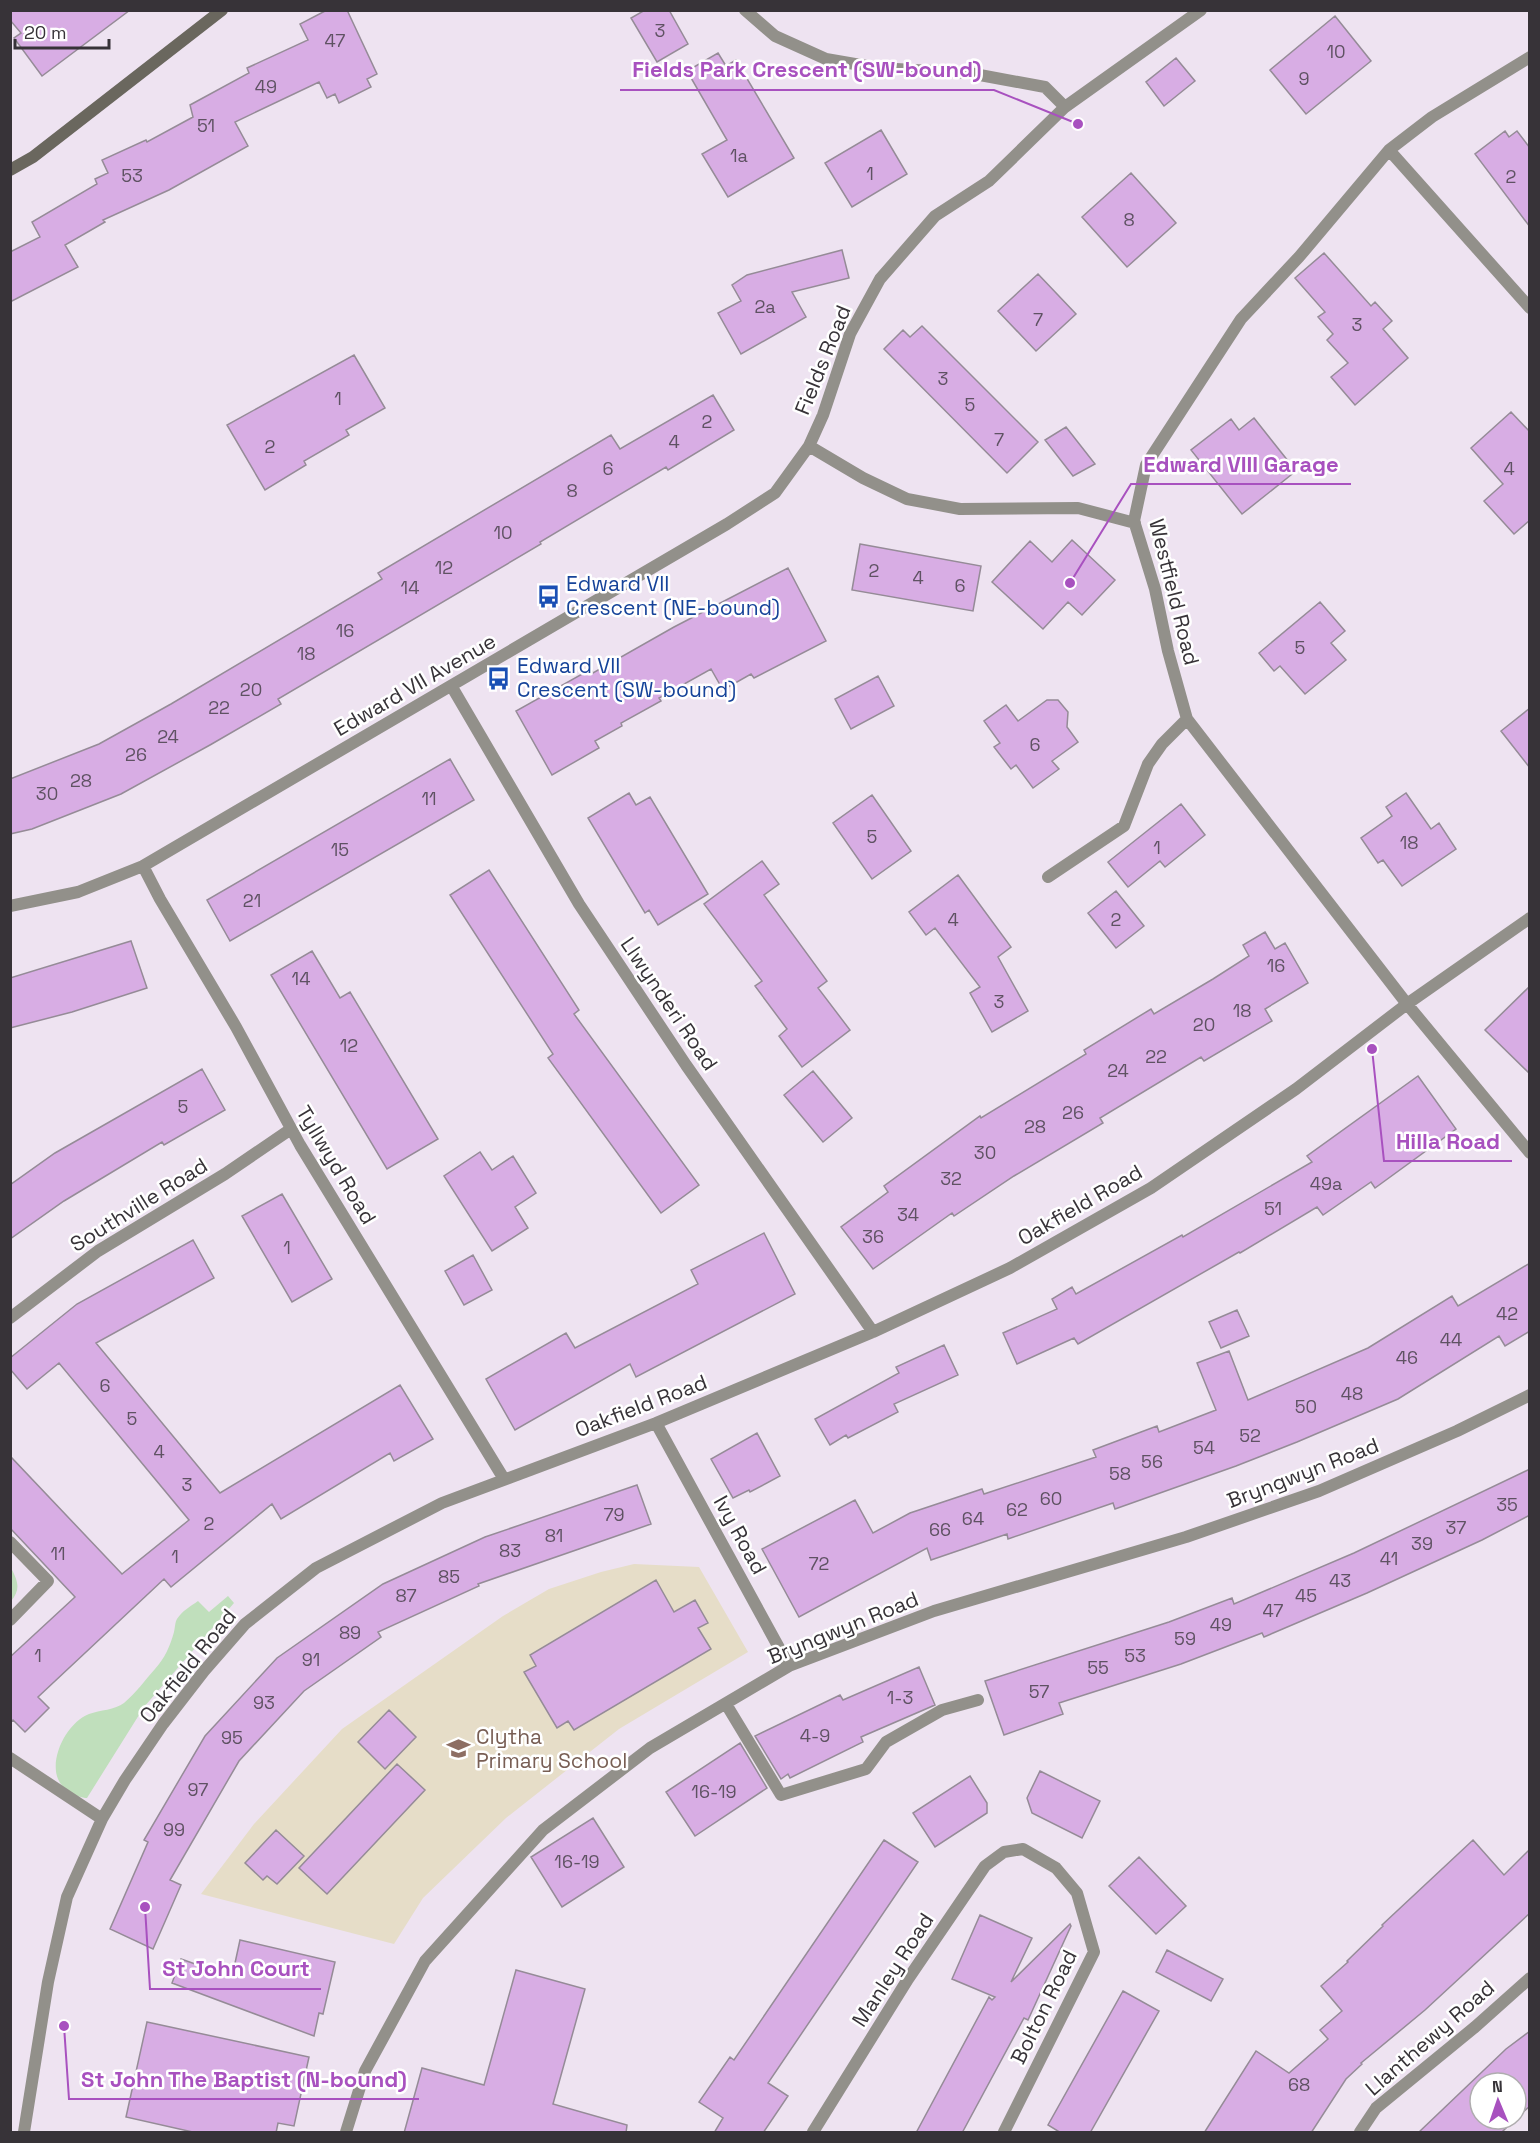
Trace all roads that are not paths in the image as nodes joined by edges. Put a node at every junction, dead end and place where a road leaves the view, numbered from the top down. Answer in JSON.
{"nodes":[{"id":1,"x":222,"y":10,"type":"edge"},
{"id":2,"x":745,"y":10,"type":"edge"},
{"id":3,"x":1201,"y":10,"type":"edge"},
{"id":4,"x":1530,"y":57,"type":"edge"},
{"id":5,"x":1065,"y":108,"type":"junction"},
{"id":6,"x":1389,"y":150,"type":"junction"},
{"id":7,"x":10,"y":170,"type":"edge"},
{"id":8,"x":1530,"y":308,"type":"edge"},
{"id":9,"x":809,"y":446,"type":"junction"},
{"id":10,"x":1135,"y":523,"type":"junction"},
{"id":11,"x":452,"y":687,"type":"junction"},
{"id":12,"x":1187,"y":719,"type":"junction"},
{"id":13,"x":143,"y":866,"type":"junction"},
{"id":14,"x":1048,"y":877,"type":"dead end"},
{"id":15,"x":10,"y":906,"type":"edge"},
{"id":16,"x":1530,"y":918,"type":"edge"},
{"id":17,"x":1407,"y":1004,"type":"junction"},
{"id":18,"x":291,"y":1130,"type":"junction"},
{"id":19,"x":1530,"y":1153,"type":"edge"},
{"id":20,"x":10,"y":1318,"type":"edge"},
{"id":21,"x":873,"y":1332,"type":"junction"},
{"id":22,"x":1530,"y":1395,"type":"edge"},
{"id":23,"x":656,"y":1423,"type":"junction"},
{"id":24,"x":504,"y":1479,"type":"junction"},
{"id":25,"x":10,"y":1542,"type":"edge"},
{"id":26,"x":10,"y":1620,"type":"edge"},
{"id":27,"x":789,"y":1666,"type":"junction"},
{"id":28,"x":978,"y":1700,"type":"dead end"},
{"id":29,"x":726,"y":1704,"type":"junction"},
{"id":30,"x":10,"y":1758,"type":"edge"},
{"id":31,"x":102,"y":1819,"type":"junction"},
{"id":32,"x":1023,"y":1849,"type":"joint"},
{"id":33,"x":1530,"y":1978,"type":"edge"},
{"id":34,"x":24,"y":2133,"type":"edge"},
{"id":35,"x":346,"y":2133,"type":"edge"},
{"id":36,"x":813,"y":2133,"type":"edge"},
{"id":37,"x":1004,"y":2133,"type":"edge"},
{"id":38,"x":1360,"y":2133,"type":"edge"}],
"edges":[{"from":1,"to":7,"type":"main road"},
{"from":2,"to":5,"type":"street"},
{"from":3,"to":5,"type":"street","name":"Fields Road"},
{"from":4,"to":6,"type":"street","name":"Westfield Road"},
{"from":5,"to":9,"type":"street","name":"Fields Road"},
{"from":6,"to":8,"type":"street"},
{"from":6,"to":10,"type":"street","name":"Westfield Road"},
{"from":9,"to":10,"type":"street"},
{"from":9,"to":11,"type":"street","name":"Edward VII Avenue"},
{"from":10,"to":12,"type":"street","name":"Westfield Road"},
{"from":11,"to":13,"type":"street","name":"Edward VII Avenue"},
{"from":11,"to":21,"type":"street","name":"Llwynderi Road"},
{"from":12,"to":14,"type":"street"},
{"from":12,"to":17,"type":"street","name":"Westfield Road"},
{"from":13,"to":15,"type":"street","name":"Edward VII Avenue"},
{"from":13,"to":18,"type":"street","name":"Tyllwyd Road"},
{"from":16,"to":17,"type":"street","name":"Oakfield Road"},
{"from":17,"to":19,"type":"street","name":"Westfield Road"},
{"from":17,"to":21,"type":"street","name":"Oakfield Road"},
{"from":18,"to":20,"type":"street","name":"Southville Road"},
{"from":18,"to":24,"type":"street","name":"Tyllwyd Road"},
{"from":21,"to":23,"type":"street","name":"Oakfield Road"},
{"from":22,"to":27,"type":"street","name":"Bryngwyn Road"},
{"from":23,"to":24,"type":"street","name":"Oakfield Road"},
{"from":23,"to":27,"type":"street","name":"Ivy Road"},
{"from":24,"to":31,"type":"street","name":"Oakfield Road"},
{"from":25,"to":26,"type":"street"},
{"from":27,"to":29,"type":"street","name":"Bryngwyn Road"},
{"from":28,"to":29,"type":"street"},
{"from":29,"to":35,"type":"street","name":"Bryngwyn Road"},
{"from":30,"to":31,"type":"street"},
{"from":31,"to":34,"type":"street","name":"Oakfield Road"},
{"from":32,"to":36,"type":"street","name":"Manley Road"},
{"from":32,"to":37,"type":"street","name":"Bolton Road"},
{"from":33,"to":38,"type":"street","name":"Llanthewy Road"}]}
